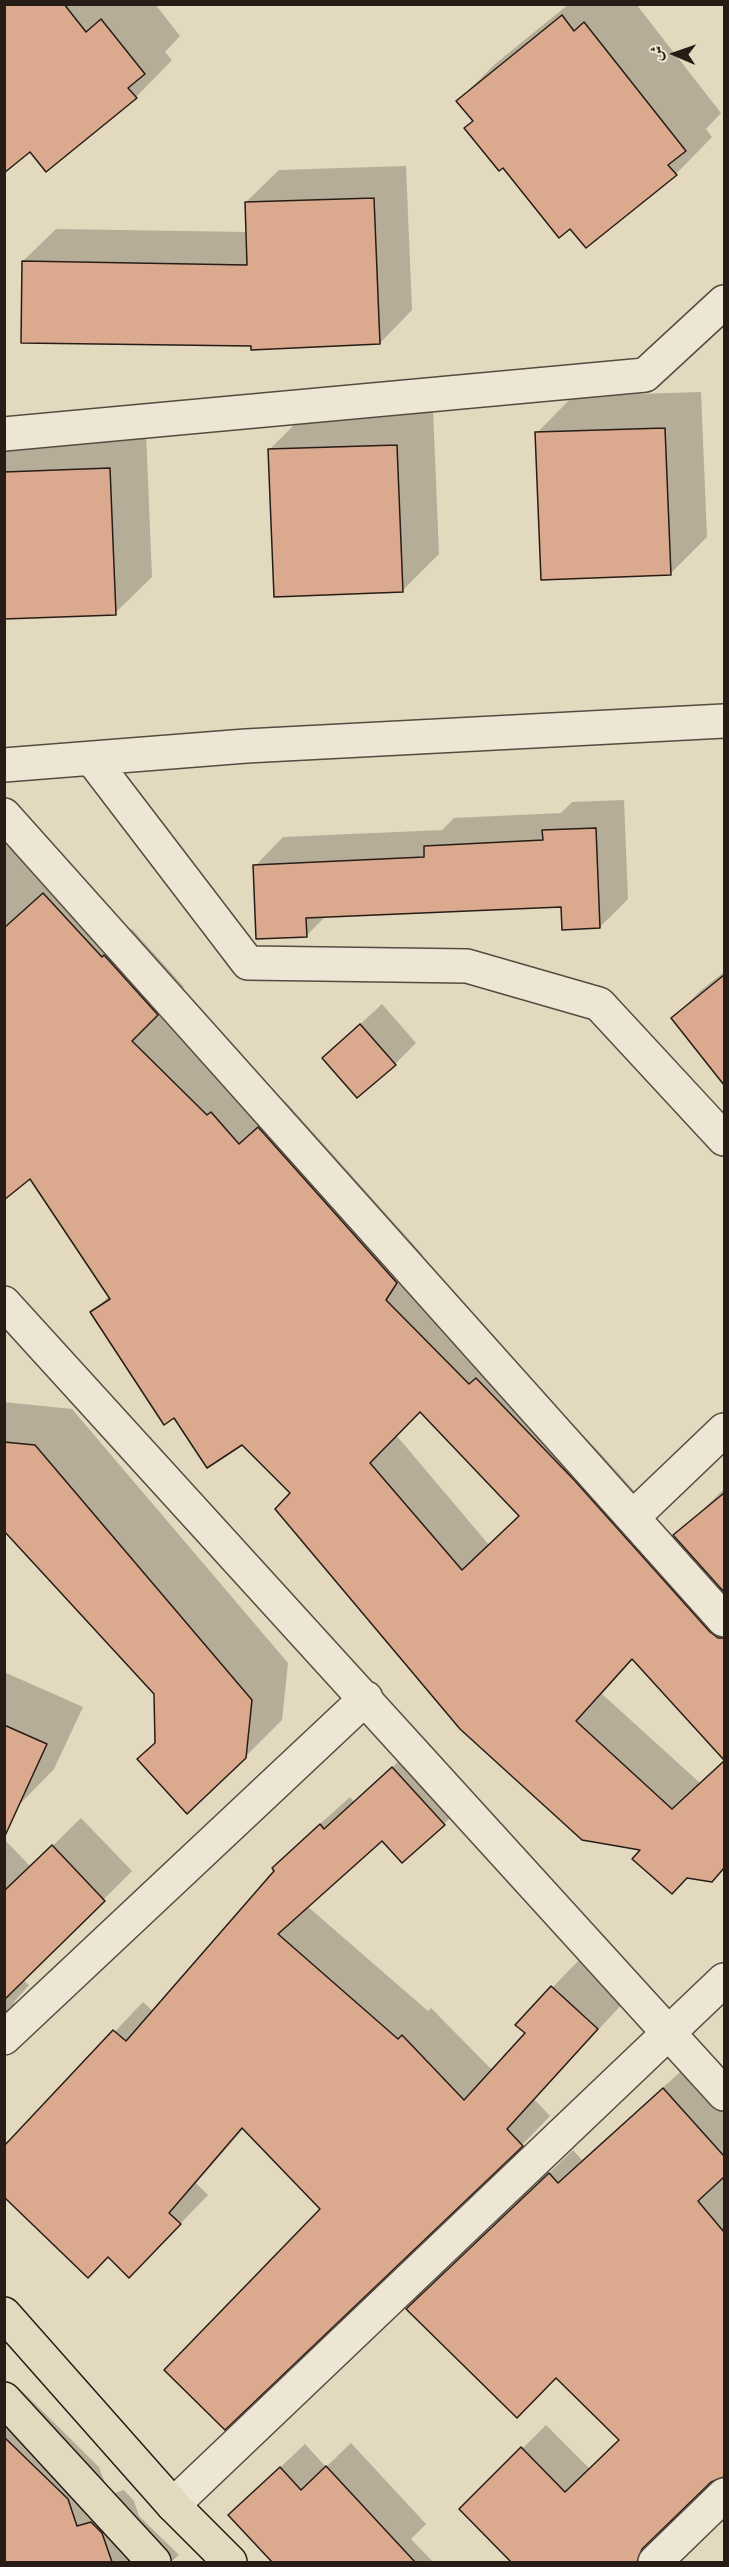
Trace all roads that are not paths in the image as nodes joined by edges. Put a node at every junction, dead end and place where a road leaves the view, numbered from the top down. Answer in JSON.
{"nodes":[{"id":1,"x":724,"y":302,"type":"edge"},
{"id":2,"x":4,"y":434,"type":"edge"},
{"id":3,"x":724,"y":721,"type":"edge"},
{"id":4,"x":92,"y":759,"type":"junction"},
{"id":5,"x":4,"y":765,"type":"edge"},
{"id":6,"x":4,"y":815,"type":"edge"},
{"id":7,"x":724,"y":1139,"type":"edge"},
{"id":8,"x":4,"y":1303,"type":"edge"},
{"id":9,"x":724,"y":1430,"type":"edge"},
{"id":10,"x":633,"y":1516,"type":"junction"},
{"id":11,"x":724,"y":1620,"type":"edge"},
{"id":12,"x":366,"y":1698,"type":"junction"},
{"id":13,"x":724,"y":1980,"type":"edge"},
{"id":14,"x":668,"y":2033,"type":"junction"},
{"id":15,"x":4,"y":2038,"type":"edge"},
{"id":16,"x":724,"y":2094,"type":"edge"},
{"id":17,"x":4,"y":2314,"type":"edge"},
{"id":18,"x":4,"y":2399,"type":"edge"},
{"id":19,"x":724,"y":2495,"type":"edge"},
{"id":20,"x":173,"y":2505,"type":"junction"},
{"id":21,"x":154,"y":2562,"type":"edge"},
{"id":22,"x":230,"y":2562,"type":"edge"},
{"id":23,"x":655,"y":2562,"type":"edge"}],
"edges":[{"from":1,"to":2,"type":"street"},
{"from":3,"to":4,"type":"street"},
{"from":4,"to":5,"type":"street"},
{"from":4,"to":7,"type":"street"},
{"from":6,"to":10,"type":"street"},
{"from":8,"to":12,"type":"street"},
{"from":9,"to":10,"type":"street"},
{"from":10,"to":11,"type":"street"},
{"from":12,"to":14,"type":"street"},
{"from":12,"to":15,"type":"street"},
{"from":13,"to":14,"type":"street"},
{"from":14,"to":16,"type":"street"},
{"from":14,"to":20,"type":"street"},
{"from":17,"to":20,"type":"main road"},
{"from":18,"to":21,"type":"main road"},
{"from":19,"to":23,"type":"street"},
{"from":20,"to":22,"type":"main road"}]}
